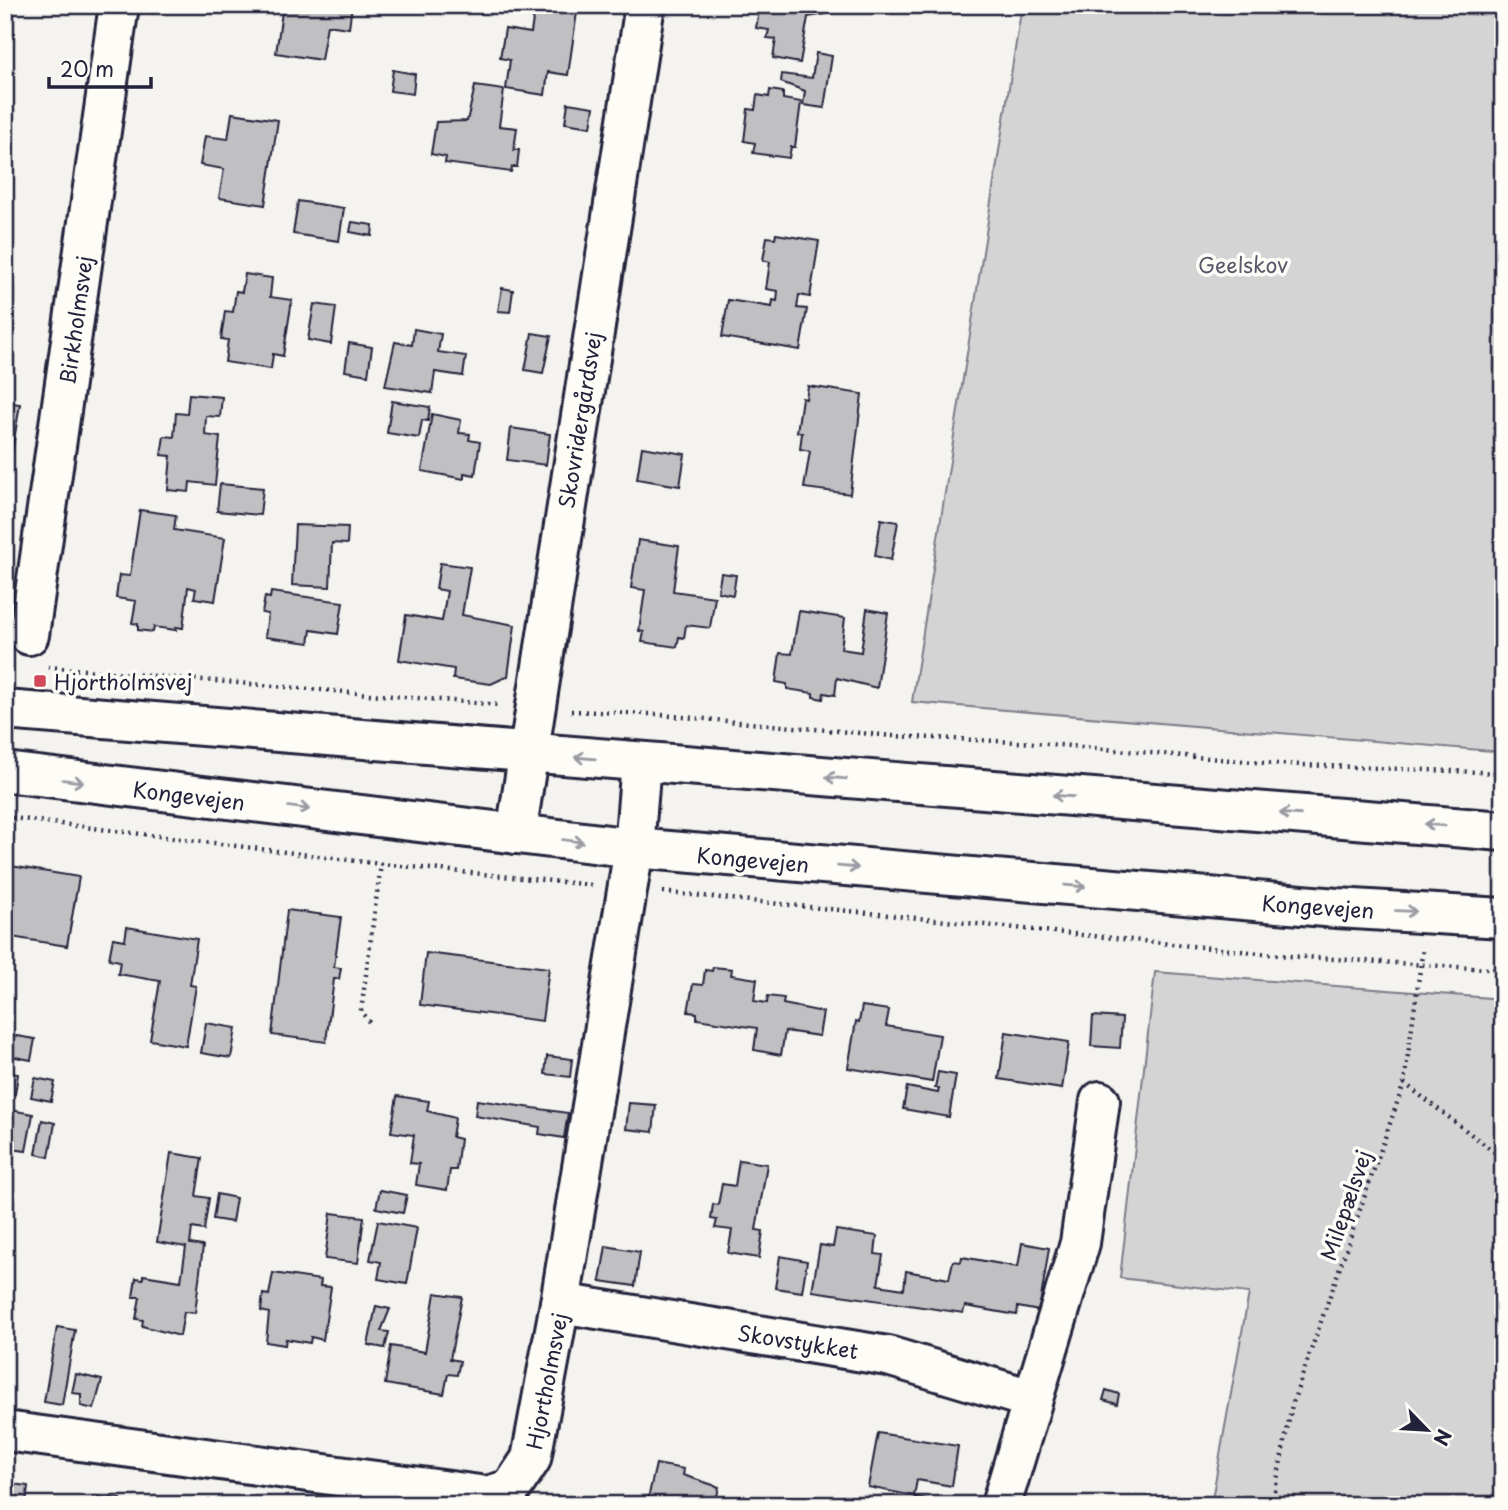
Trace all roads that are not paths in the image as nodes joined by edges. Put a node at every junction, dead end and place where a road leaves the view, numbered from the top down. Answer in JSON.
{"nodes":[{"id":1,"x":120,"y":5,"type":"edge"},
{"id":2,"x":645,"y":5,"type":"edge"},
{"id":3,"x":35,"y":651,"type":"road end"},
{"id":4,"x":5,"y":710,"type":"edge"},
{"id":5,"x":526,"y":753,"type":"junction"},
{"id":6,"x":641,"y":762,"type":"junction"},
{"id":7,"x":5,"y":772,"type":"edge"},
{"id":8,"x":1503,"y":831,"type":"edge"},
{"id":9,"x":516,"y":834,"type":"junction"},
{"id":10,"x":634,"y":848,"type":"junction"},
{"id":11,"x":1503,"y":918,"type":"edge"},
{"id":12,"x":1100,"y":1101,"type":"dead end"},
{"id":13,"x":561,"y":1303,"type":"junction"},
{"id":14,"x":1031,"y":1399,"type":"junction"},
{"id":15,"x":5,"y":1431,"type":"edge"},
{"id":16,"x":1001,"y":1505,"type":"edge"}],
"edges":[{"from":1,"to":3,"type":"street","name":"Birkholmsvej"},
{"from":2,"to":5,"type":"street","name":"Skovridergårdsvej"},
{"from":4,"to":5,"type":"street"},
{"from":6,"to":5,"type":"street","one_way":true},
{"from":5,"to":9,"type":"street","name":"Skovridergårdsvej"},
{"from":8,"to":6,"type":"street","one_way":true},
{"from":6,"to":10,"type":"street","name":"Hjortholmsvej"},
{"from":7,"to":9,"type":"street","name":"Kongevejen","one_way":true},
{"from":9,"to":10,"type":"street","name":"Kongevejen","one_way":true},
{"from":10,"to":11,"type":"street","name":"Kongevejen","one_way":true},
{"from":10,"to":13,"type":"street","name":"Hjortholmsvej"},
{"from":12,"to":14,"type":"street"},
{"from":13,"to":14,"type":"street","name":"Skovstykket"},
{"from":13,"to":15,"type":"street","name":"Hjortholmsvej"},
{"from":14,"to":16,"type":"street"}]}
